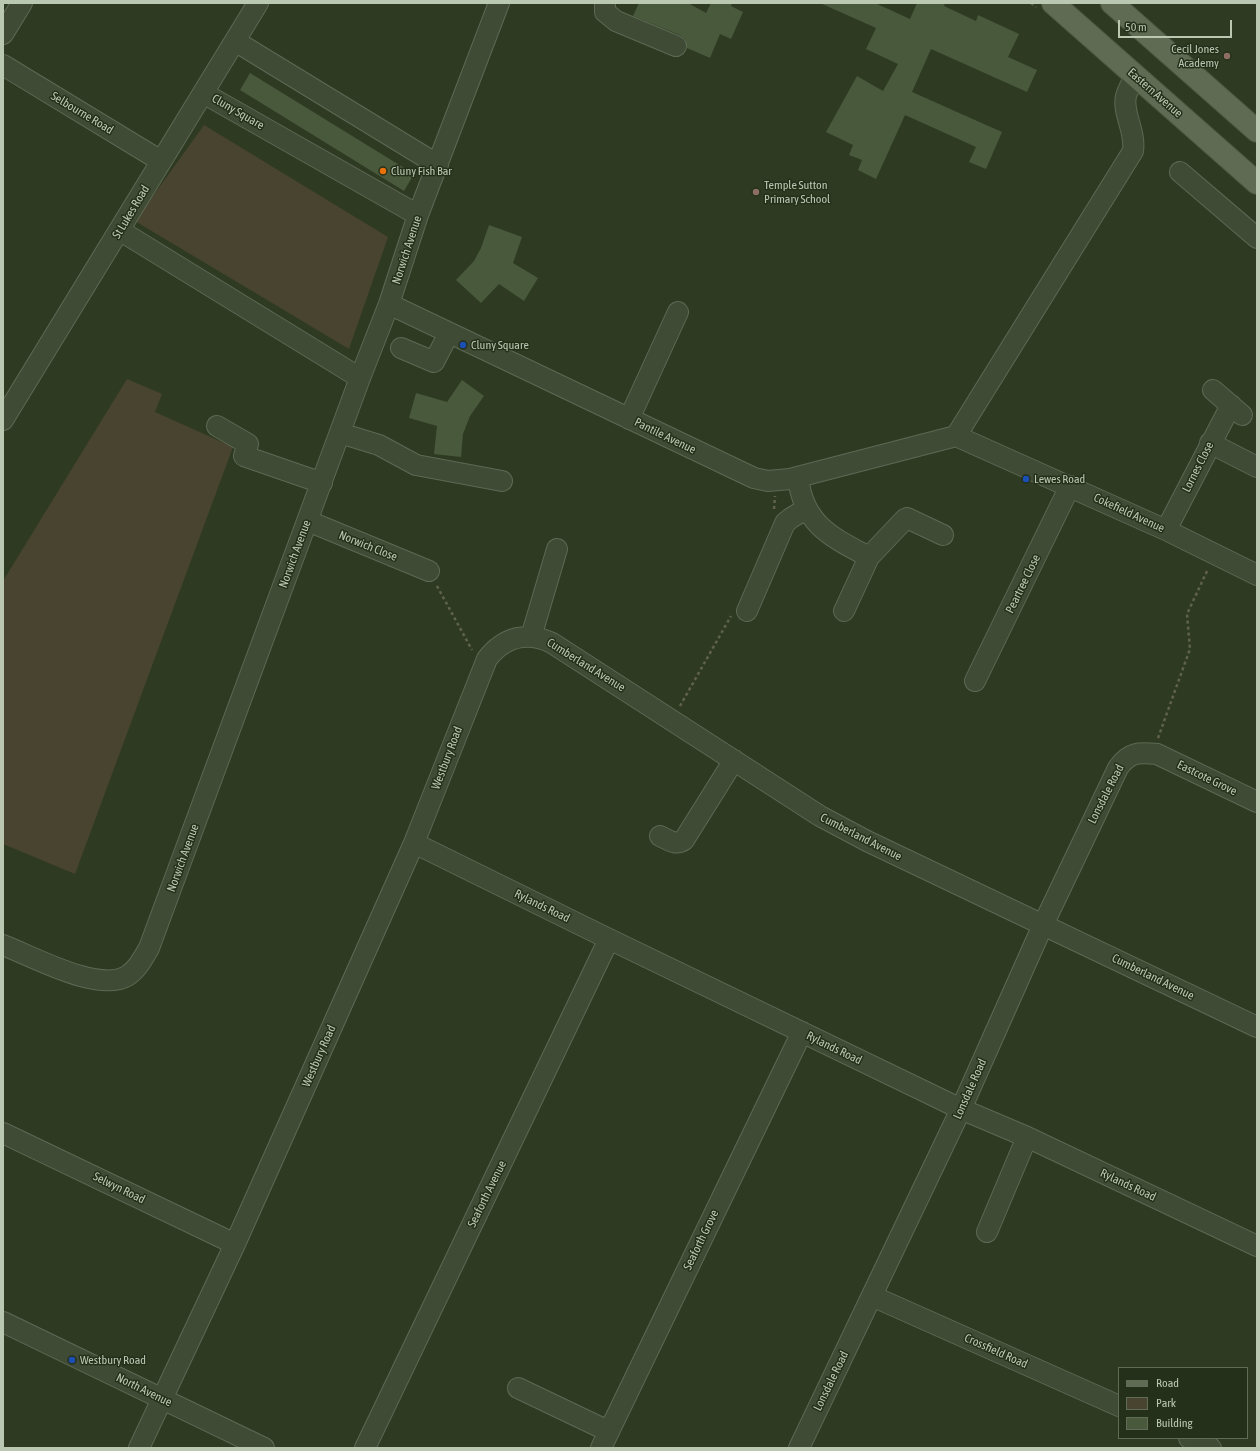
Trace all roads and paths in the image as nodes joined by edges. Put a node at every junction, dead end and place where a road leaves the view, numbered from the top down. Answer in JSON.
{"nodes":[{"id":1,"x":22,"y":3,"type":"edge"},
{"id":2,"x":258,"y":3,"type":"edge"},
{"id":3,"x":499,"y":3,"type":"edge"},
{"id":4,"x":605,"y":3,"type":"edge"},
{"id":5,"x":1053,"y":3,"type":"edge"},
{"id":6,"x":1112,"y":3,"type":"edge"},
{"id":7,"x":3,"y":34,"type":"edge"},
{"id":8,"x":235,"y":41,"type":"junction"},
{"id":9,"x":676,"y":46,"type":"dead end"},
{"id":10,"x":3,"y":65,"type":"edge"},
{"id":11,"x":1136,"y":76,"type":"junction"},
{"id":12,"x":203,"y":93,"type":"junction"},
{"id":13,"x":1257,"y":131,"type":"edge"},
{"id":14,"x":161,"y":161,"type":"junction"},
{"id":15,"x":438,"y":165,"type":"junction"},
{"id":16,"x":1180,"y":172,"type":"dead end"},
{"id":17,"x":1257,"y":183,"type":"edge"},
{"id":18,"x":418,"y":215,"type":"junction"},
{"id":19,"x":119,"y":230,"type":"junction"},
{"id":20,"x":1257,"y":238,"type":"edge"},
{"id":21,"x":389,"y":304,"type":"junction"},
{"id":22,"x":678,"y":312,"type":"dead end"},
{"id":23,"x":449,"y":333,"type":"junction"},
{"id":24,"x":401,"y":348,"type":"dead end"},
{"id":25,"x":360,"y":378,"type":"junction"},
{"id":26,"x":1213,"y":390,"type":"dead end"},
{"id":27,"x":629,"y":419,"type":"junction"},
{"id":28,"x":3,"y":420,"type":"edge"},
{"id":29,"x":217,"y":426,"type":"dead end"},
{"id":30,"x":340,"y":433,"type":"junction"},
{"id":31,"x":956,"y":436,"type":"junction"},
{"id":32,"x":1210,"y":444,"type":"junction"},
{"id":33,"x":1257,"y":467,"type":"edge"},
{"id":34,"x":798,"y":477,"type":"junction"},
{"id":35,"x":502,"y":481,"type":"dead end"},
{"id":36,"x":322,"y":483,"type":"junction"},
{"id":37,"x":1070,"y":486,"type":"junction"},
{"id":38,"x":806,"y":509,"type":"junction"},
{"id":39,"x":308,"y":521,"type":"junction"},
{"id":40,"x":1166,"y":530,"type":"junction"},
{"id":41,"x":943,"y":535,"type":"dead end"},
{"id":42,"x":557,"y":549,"type":"dead end"},
{"id":43,"x":1215,"y":554,"type":"junction"},
{"id":44,"x":869,"y":557,"type":"junction"},
{"id":45,"x":429,"y":571,"type":"joint"},
{"id":46,"x":1257,"y":575,"type":"edge"},
{"id":47,"x":747,"y":611,"type":"dead end"},
{"id":48,"x":844,"y":611,"type":"dead end"},
{"id":49,"x":531,"y":637,"type":"junction"},
{"id":50,"x":485,"y":664,"type":"junction"},
{"id":51,"x":975,"y":681,"type":"dead end"},
{"id":52,"x":1154,"y":753,"type":"junction"},
{"id":53,"x":734,"y":760,"type":"junction"},
{"id":54,"x":1257,"y":802,"type":"edge"},
{"id":55,"x":660,"y":836,"type":"dead end"},
{"id":56,"x":414,"y":843,"type":"junction"},
{"id":57,"x":1043,"y":925,"type":"junction"},
{"id":58,"x":609,"y":939,"type":"junction"},
{"id":59,"x":3,"y":944,"type":"edge"},
{"id":60,"x":1257,"y":1027,"type":"edge"},
{"id":61,"x":802,"y":1032,"type":"junction"},
{"id":62,"x":962,"y":1109,"type":"junction"},
{"id":63,"x":3,"y":1133,"type":"edge"},
{"id":64,"x":1027,"y":1137,"type":"junction"},
{"id":65,"x":987,"y":1232,"type":"dead end"},
{"id":66,"x":235,"y":1244,"type":"junction"},
{"id":67,"x":1257,"y":1246,"type":"edge"},
{"id":68,"x":872,"y":1296,"type":"junction"},
{"id":69,"x":3,"y":1322,"type":"edge"},
{"id":70,"x":518,"y":1388,"type":"dead end"},
{"id":71,"x":163,"y":1399,"type":"junction"},
{"id":72,"x":1118,"y":1406,"type":"edge"},
{"id":73,"x":605,"y":1439,"type":"edge"},
{"id":74,"x":1191,"y":1439,"type":"edge"},
{"id":75,"x":139,"y":1448,"type":"edge"},
{"id":76,"x":264,"y":1448,"type":"edge"},
{"id":77,"x":365,"y":1448,"type":"edge"},
{"id":78,"x":799,"y":1448,"type":"edge"},
{"id":79,"x":1211,"y":1448,"type":"edge"}],
"edges":[{"from":1,"to":7,"type":"street"},
{"from":2,"to":8,"type":"street","name":"St Lukes Road"},
{"from":3,"to":15,"type":"street","name":"Norwich Avenue"},
{"from":4,"to":9,"type":"street"},
{"from":5,"to":11,"type":"main road","name":"Eastern Avenue"},
{"from":6,"to":13,"type":"main road"},
{"from":8,"to":12,"type":"street","name":"St Lukes Road"},
{"from":8,"to":15,"type":"street"},
{"from":10,"to":14,"type":"street","name":"Selbourne Road"},
{"from":11,"to":17,"type":"main road","name":"Eastern Avenue"},
{"from":11,"to":31,"type":"street"},
{"from":12,"to":14,"type":"street","name":"St Lukes Road"},
{"from":12,"to":18,"type":"street","name":"Cluny Square"},
{"from":14,"to":19,"type":"street","name":"St Lukes Road"},
{"from":15,"to":18,"type":"street","name":"Norwich Avenue"},
{"from":16,"to":20,"type":"street"},
{"from":18,"to":21,"type":"street","name":"Norwich Avenue"},
{"from":19,"to":25,"type":"street"},
{"from":19,"to":28,"type":"street","name":"St Lukes Road"},
{"from":21,"to":23,"type":"street","name":"Pantile Avenue"},
{"from":21,"to":25,"type":"street","name":"Norwich Avenue"},
{"from":22,"to":27,"type":"street"},
{"from":23,"to":24,"type":"street"},
{"from":23,"to":27,"type":"street","name":"Pantile Avenue"},
{"from":25,"to":30,"type":"street","name":"Norwich Avenue"},
{"from":26,"to":32,"type":"street","name":"Lornes Close"},
{"from":27,"to":34,"type":"street","name":"Pantile Avenue"},
{"from":29,"to":36,"type":"street"},
{"from":30,"to":35,"type":"street"},
{"from":30,"to":36,"type":"street","name":"Norwich Avenue"},
{"from":31,"to":34,"type":"street","name":"Pantile Avenue"},
{"from":31,"to":37,"type":"street","name":"Cokefield Avenue"},
{"from":32,"to":33,"type":"street"},
{"from":32,"to":40,"type":"street","name":"Lornes Close"},
{"from":34,"to":38,"type":"street"},
{"from":36,"to":39,"type":"street","name":"Norwich Avenue"},
{"from":37,"to":40,"type":"street","name":"Cokefield Avenue"},
{"from":37,"to":51,"type":"street","name":"Peartree Close"},
{"from":38,"to":44,"type":"street"},
{"from":38,"to":47,"type":"street"},
{"from":39,"to":45,"type":"street","name":"Norwich Close"},
{"from":39,"to":59,"type":"street","name":"Norwich Avenue"},
{"from":40,"to":43,"type":"street","name":"Cokefield Avenue"},
{"from":41,"to":44,"type":"street"},
{"from":42,"to":49,"type":"street"},
{"from":43,"to":46,"type":"street","name":"Cokefield Avenue"},
{"from":43,"to":52,"type":"path"},
{"from":44,"to":48,"type":"street"},
{"from":45,"to":50,"type":"path"},
{"from":49,"to":50,"type":"street","name":"Cumberland Avenue"},
{"from":49,"to":53,"type":"street","name":"Cumberland Avenue"},
{"from":50,"to":56,"type":"street","name":"Westbury Road"},
{"from":52,"to":54,"type":"street","name":"Eastcote Grove"},
{"from":52,"to":57,"type":"street","name":"Lonsdale Road"},
{"from":53,"to":55,"type":"street"},
{"from":53,"to":57,"type":"street","name":"Cumberland Avenue"},
{"from":56,"to":58,"type":"street","name":"Rylands Road"},
{"from":56,"to":66,"type":"street","name":"Westbury Road"},
{"from":57,"to":60,"type":"street","name":"Cumberland Avenue"},
{"from":57,"to":62,"type":"street","name":"Lonsdale Road"},
{"from":58,"to":61,"type":"street","name":"Rylands Road"},
{"from":58,"to":77,"type":"street","name":"Seaforth Avenue"},
{"from":61,"to":62,"type":"street","name":"Rylands Road"},
{"from":61,"to":73,"type":"street","name":"Seaforth Grove"},
{"from":62,"to":64,"type":"street","name":"Rylands Road"},
{"from":62,"to":68,"type":"street","name":"Lonsdale Road"},
{"from":63,"to":66,"type":"street","name":"Selwyn Road"},
{"from":64,"to":65,"type":"street"},
{"from":64,"to":67,"type":"street","name":"Rylands Road"},
{"from":66,"to":71,"type":"street","name":"Westbury Road"},
{"from":68,"to":72,"type":"street","name":"Crossfield Road"},
{"from":68,"to":78,"type":"street","name":"Lonsdale Road"},
{"from":69,"to":71,"type":"street","name":"North Avenue"},
{"from":70,"to":73,"type":"street"},
{"from":71,"to":75,"type":"street","name":"Westbury Road"},
{"from":71,"to":76,"type":"street","name":"North Avenue"},
{"from":74,"to":79,"type":"street"}]}
